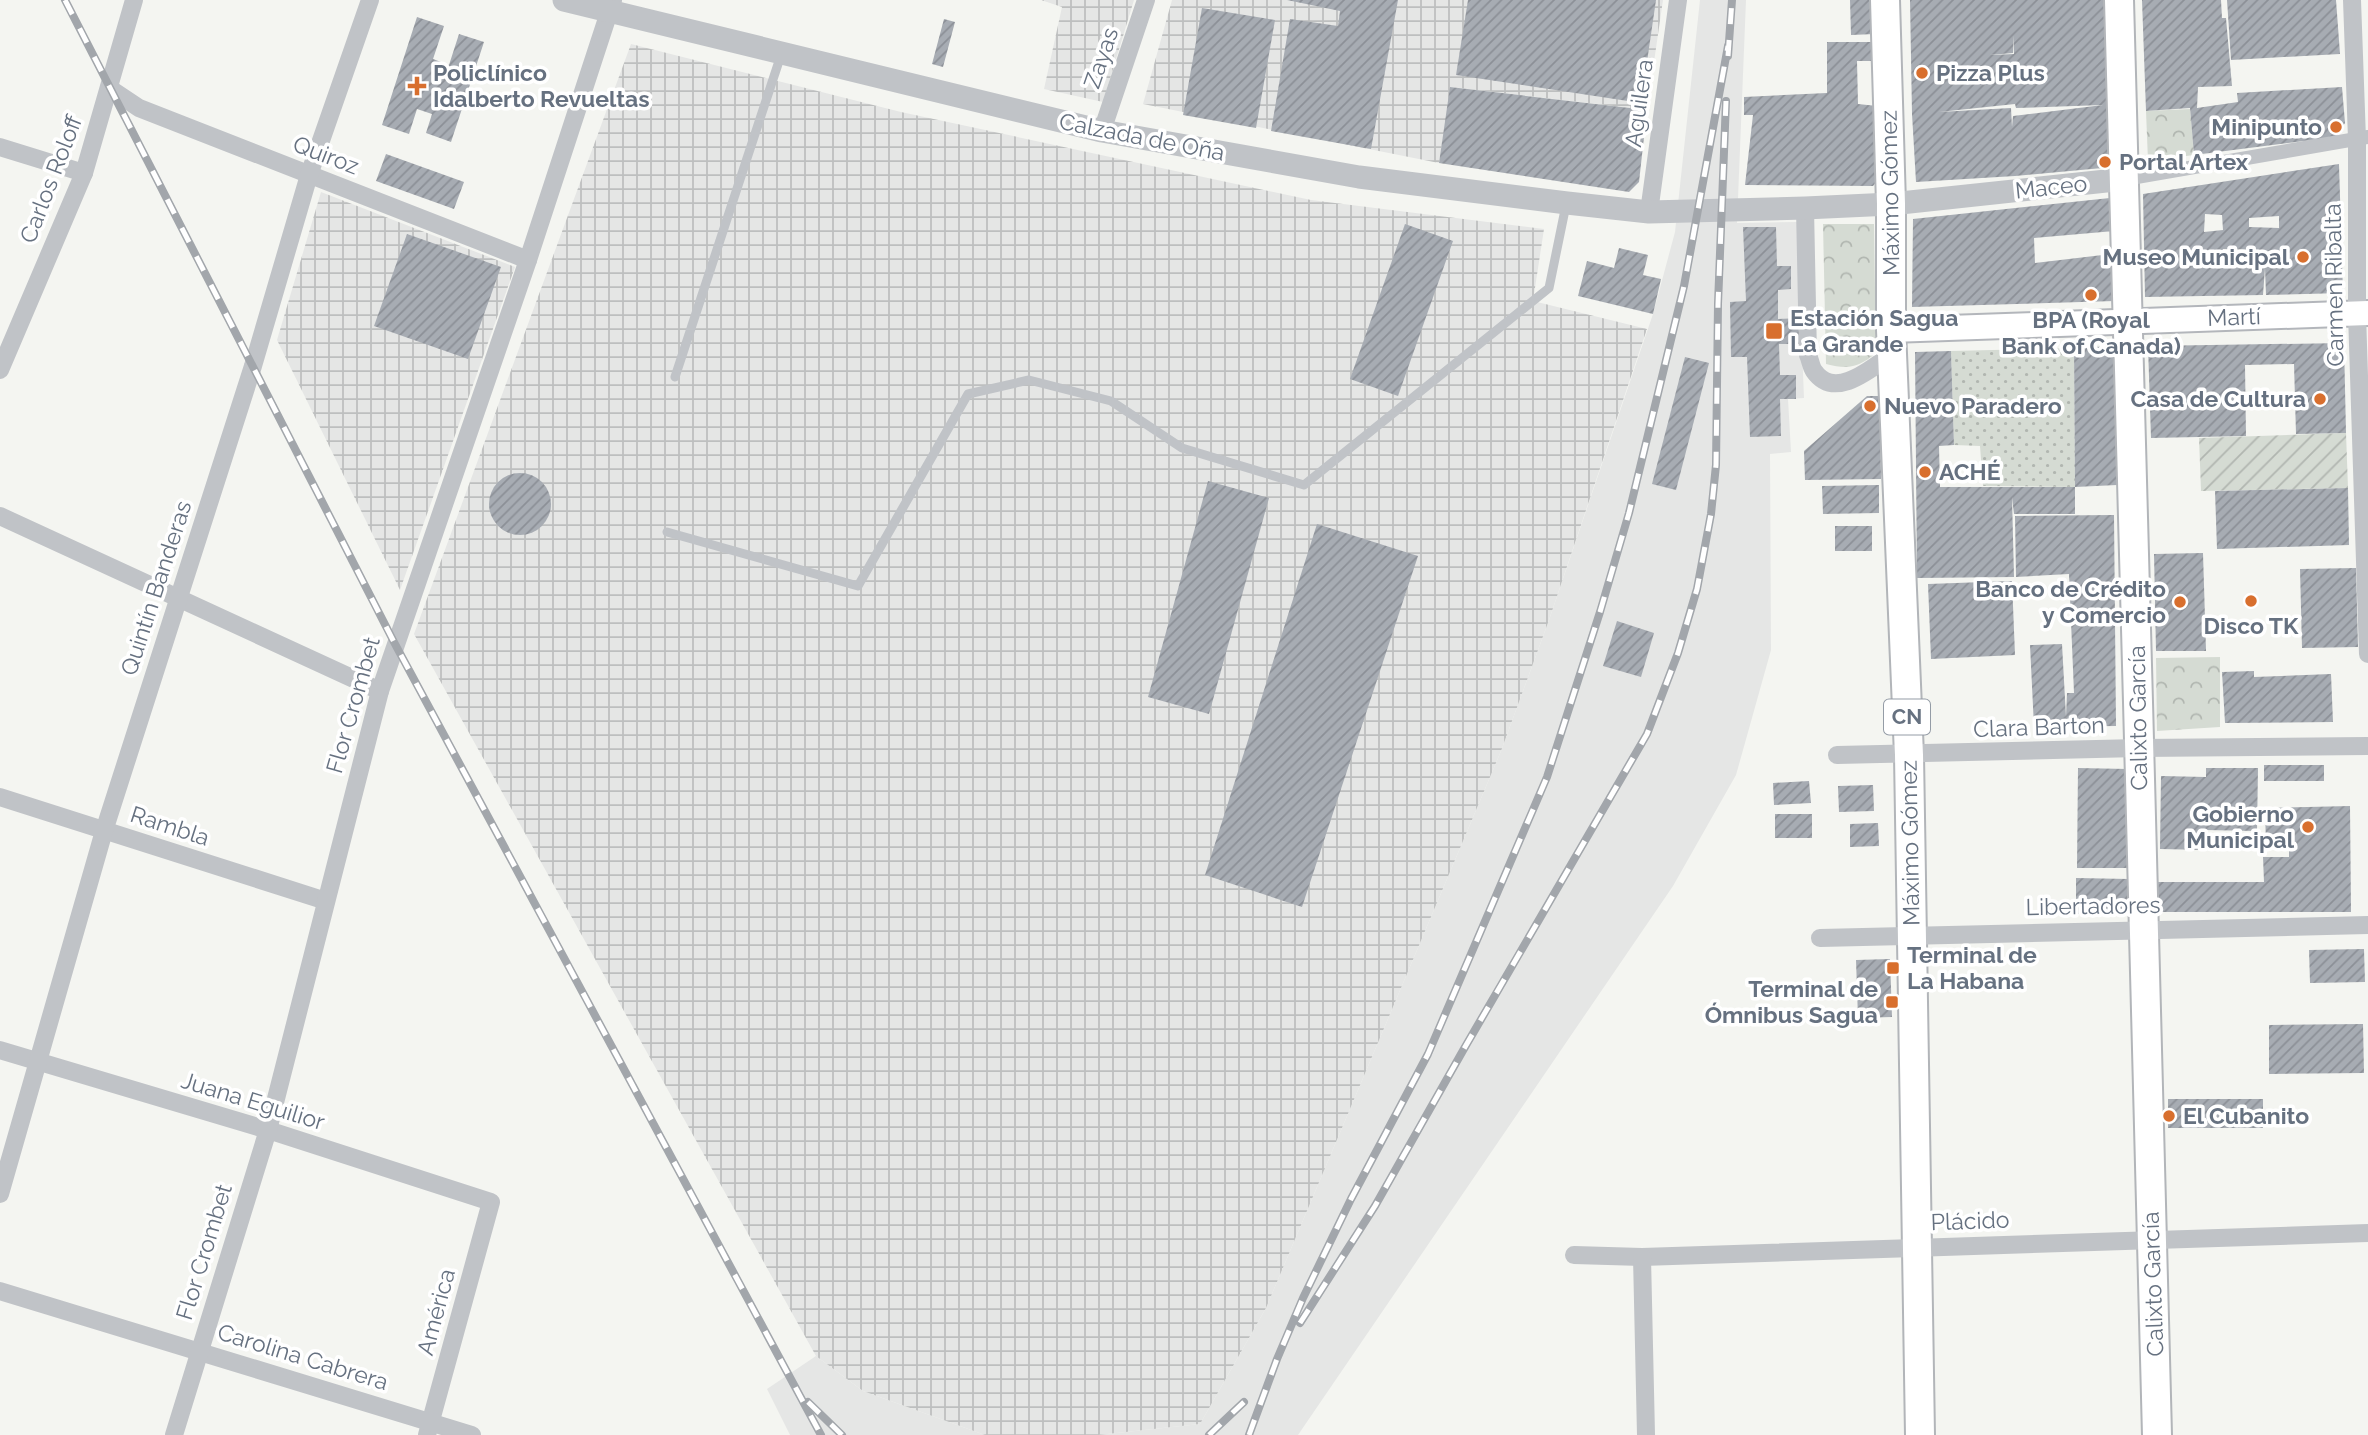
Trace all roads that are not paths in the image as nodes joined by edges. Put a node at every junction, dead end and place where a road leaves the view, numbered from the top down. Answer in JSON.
{"nodes":[{"id":1,"x":134,"y":0,"type":"edge"},
{"id":2,"x":370,"y":0,"type":"edge"},
{"id":3,"x":564,"y":0,"type":"edge"},
{"id":4,"x":1146,"y":0,"type":"edge"},
{"id":5,"x":1678,"y":0,"type":"edge"},
{"id":6,"x":1885,"y":0,"type":"edge"},
{"id":7,"x":2119,"y":0,"type":"edge"},
{"id":8,"x":2352,"y":0,"type":"edge"},
{"id":9,"x":612,"y":5,"type":"edge"},
{"id":10,"x":782,"y":53,"type":"junction"},
{"id":11,"x":109,"y":88,"type":"junction"},
{"id":12,"x":1102,"y":131,"type":"junction"},
{"id":13,"x":2362,"y":138,"type":"edge"},
{"id":14,"x":0,"y":147,"type":"edge"},
{"id":15,"x":84,"y":173,"type":"junction"},
{"id":16,"x":309,"y":175,"type":"junction"},
{"id":17,"x":2125,"y":179,"type":"junction"},
{"id":18,"x":1567,"y":203,"type":"junction"},
{"id":19,"x":1891,"y":204,"type":"junction"},
{"id":20,"x":1805,"y":208,"type":"junction"},
{"id":21,"x":1731,"y":211,"type":"joint"},
{"id":22,"x":1649,"y":212,"type":"junction"},
{"id":23,"x":528,"y":260,"type":"junction"},
{"id":24,"x":2363,"y":314,"type":"edge"},
{"id":25,"x":2130,"y":320,"type":"junction"},
{"id":26,"x":1892,"y":342,"type":"junction"},
{"id":27,"x":0,"y":370,"type":"edge"},
{"id":28,"x":675,"y":377,"type":"dead end"},
{"id":29,"x":1859,"y":377,"type":"junction"},
{"id":30,"x":1894,"y":387,"type":"junction"},
{"id":31,"x":0,"y":516,"type":"edge"},
{"id":32,"x":667,"y":531,"type":"dead end"},
{"id":33,"x":178,"y":598,"type":"junction"},
{"id":34,"x":2368,"y":654,"type":"edge"},
{"id":35,"x":380,"y":691,"type":"junction"},
{"id":36,"x":2368,"y":746,"type":"edge"},
{"id":37,"x":2138,"y":748,"type":"junction"},
{"id":38,"x":1837,"y":755,"type":"dead end"},
{"id":39,"x":1909,"y":755,"type":"junction"},
{"id":40,"x":0,"y":797,"type":"edge"},
{"id":41,"x":104,"y":831,"type":"junction"},
{"id":42,"x":326,"y":901,"type":"junction"},
{"id":43,"x":2368,"y":925,"type":"edge"},
{"id":44,"x":2143,"y":930,"type":"junction"},
{"id":45,"x":1912,"y":935,"type":"junction"},
{"id":46,"x":1820,"y":938,"type":"dead end"},
{"id":47,"x":0,"y":1050,"type":"edge"},
{"id":48,"x":38,"y":1063,"type":"junction"},
{"id":49,"x":268,"y":1130,"type":"junction"},
{"id":50,"x":0,"y":1194,"type":"edge"},
{"id":51,"x":491,"y":1202,"type":"joint"},
{"id":52,"x":2368,"y":1233,"type":"edge"},
{"id":53,"x":2151,"y":1240,"type":"junction"},
{"id":54,"x":1916,"y":1248,"type":"junction"},
{"id":55,"x":1574,"y":1255,"type":"dead end"},
{"id":56,"x":1642,"y":1257,"type":"junction"},
{"id":57,"x":0,"y":1291,"type":"edge"},
{"id":58,"x":199,"y":1351,"type":"junction"},
{"id":59,"x":429,"y":1429,"type":"edge"},
{"id":60,"x":174,"y":1435,"type":"edge"},
{"id":61,"x":472,"y":1435,"type":"edge"},
{"id":62,"x":1646,"y":1435,"type":"edge"},
{"id":63,"x":1920,"y":1435,"type":"edge"},
{"id":64,"x":2157,"y":1435,"type":"edge"}],
"edges":[{"from":1,"to":11,"type":"street","name":"Carlos Roloff"},
{"from":2,"to":16,"type":"street","name":"Quintín Banderas"},
{"from":3,"to":9,"type":"street","name":"Calzada de Oña"},
{"from":4,"to":12,"type":"street","name":"Zayas"},
{"from":5,"to":22,"type":"street","name":"Aguilera"},
{"from":6,"to":19,"type":"main road","name":"Máximo Gómez","number":"CN"},
{"from":7,"to":17,"type":"main road","name":"Calixto García"},
{"from":8,"to":13,"type":"street","name":"Carmen Ribalta"},
{"from":9,"to":10,"type":"street","name":"Calzada de Oña"},
{"from":9,"to":23,"type":"street","name":"Flor Crombet"},
{"from":10,"to":12,"type":"street","name":"Calzada de Oña"},
{"from":10,"to":28,"type":"lane"},
{"from":11,"to":15,"type":"street","name":"Carlos Roloff"},
{"from":11,"to":16,"type":"street","name":"Quiroz"},
{"from":12,"to":18,"type":"street","name":"Calzada de Oña"},
{"from":13,"to":17,"type":"street","name":"Maceo"},
{"from":13,"to":24,"type":"street","name":"Carmen Ribalta"},
{"from":14,"to":15,"type":"street"},
{"from":15,"to":27,"type":"street","name":"Carlos Roloff"},
{"from":16,"to":23,"type":"street","name":"Quiroz"},
{"from":16,"to":33,"type":"street","name":"Quintín Banderas"},
{"from":17,"to":19,"type":"street","name":"Maceo"},
{"from":17,"to":25,"type":"main road","name":"Calixto García"},
{"from":18,"to":22,"type":"street","name":"Calzada de Oña"},
{"from":18,"to":32,"type":"lane"},
{"from":19,"to":20,"type":"street","name":"Maceo"},
{"from":19,"to":26,"type":"main road","name":"Máximo Gómez","number":"CN"},
{"from":20,"to":21,"type":"street","name":"Maceo"},
{"from":20,"to":29,"type":"street"},
{"from":21,"to":22,"type":"street","name":"Calzada de Oña"},
{"from":23,"to":35,"type":"street","name":"Flor Crombet"},
{"from":24,"to":25,"type":"main road","name":"Martí"},
{"from":24,"to":34,"type":"street","name":"Carmen Ribalta"},
{"from":25,"to":26,"type":"main road","name":"Martí"},
{"from":25,"to":37,"type":"main road","name":"Calixto García"},
{"from":26,"to":29,"type":"street"},
{"from":26,"to":30,"type":"main road","name":"Máximo Gómez","number":"CN"},
{"from":29,"to":30,"type":"street"},
{"from":30,"to":39,"type":"main road","name":"Máximo Gómez","number":"CN"},
{"from":31,"to":33,"type":"street"},
{"from":33,"to":35,"type":"street"},
{"from":33,"to":41,"type":"street","name":"Quintín Banderas"},
{"from":35,"to":42,"type":"street","name":"Flor Crombet"},
{"from":36,"to":37,"type":"street","name":"Clara Barton"},
{"from":37,"to":39,"type":"street","name":"Clara Barton"},
{"from":37,"to":44,"type":"main road","name":"Calixto García"},
{"from":38,"to":39,"type":"street","name":"Clara Barton"},
{"from":39,"to":45,"type":"main road","name":"Máximo Gómez","number":"CN"},
{"from":40,"to":41,"type":"street","name":"Rambla"},
{"from":41,"to":42,"type":"street","name":"Rambla"},
{"from":41,"to":48,"type":"street","name":"Quintín Banderas"},
{"from":42,"to":49,"type":"street","name":"Flor Crombet"},
{"from":43,"to":44,"type":"street","name":"Libertadores"},
{"from":44,"to":45,"type":"street","name":"Libertadores"},
{"from":44,"to":53,"type":"main road","name":"Calixto García"},
{"from":45,"to":46,"type":"street","name":"Libertadores"},
{"from":45,"to":54,"type":"main road","name":"Máximo Gómez","number":"CN"},
{"from":47,"to":48,"type":"street","name":"Juana Eguilior"},
{"from":48,"to":49,"type":"street","name":"Juana Eguilior"},
{"from":48,"to":50,"type":"street","name":"Quintín Banderas"},
{"from":49,"to":51,"type":"street","name":"Juana Eguilior"},
{"from":49,"to":58,"type":"street","name":"Flor Crombet"},
{"from":51,"to":59,"type":"street","name":"América"},
{"from":52,"to":53,"type":"street","name":"Plácido"},
{"from":53,"to":54,"type":"street","name":"Plácido"},
{"from":53,"to":64,"type":"main road","name":"Calixto García"},
{"from":54,"to":56,"type":"street","name":"Plácido"},
{"from":54,"to":63,"type":"main road","name":"Máximo Gómez","number":"CN"},
{"from":55,"to":56,"type":"street","name":"Plácido"},
{"from":56,"to":62,"type":"street"},
{"from":57,"to":58,"type":"street","name":"Carolina Cabrera"},
{"from":58,"to":59,"type":"street","name":"Carolina Cabrera"},
{"from":58,"to":60,"type":"street","name":"Flor Crombet"},
{"from":59,"to":61,"type":"street","name":"Carolina Cabrera"}]}
